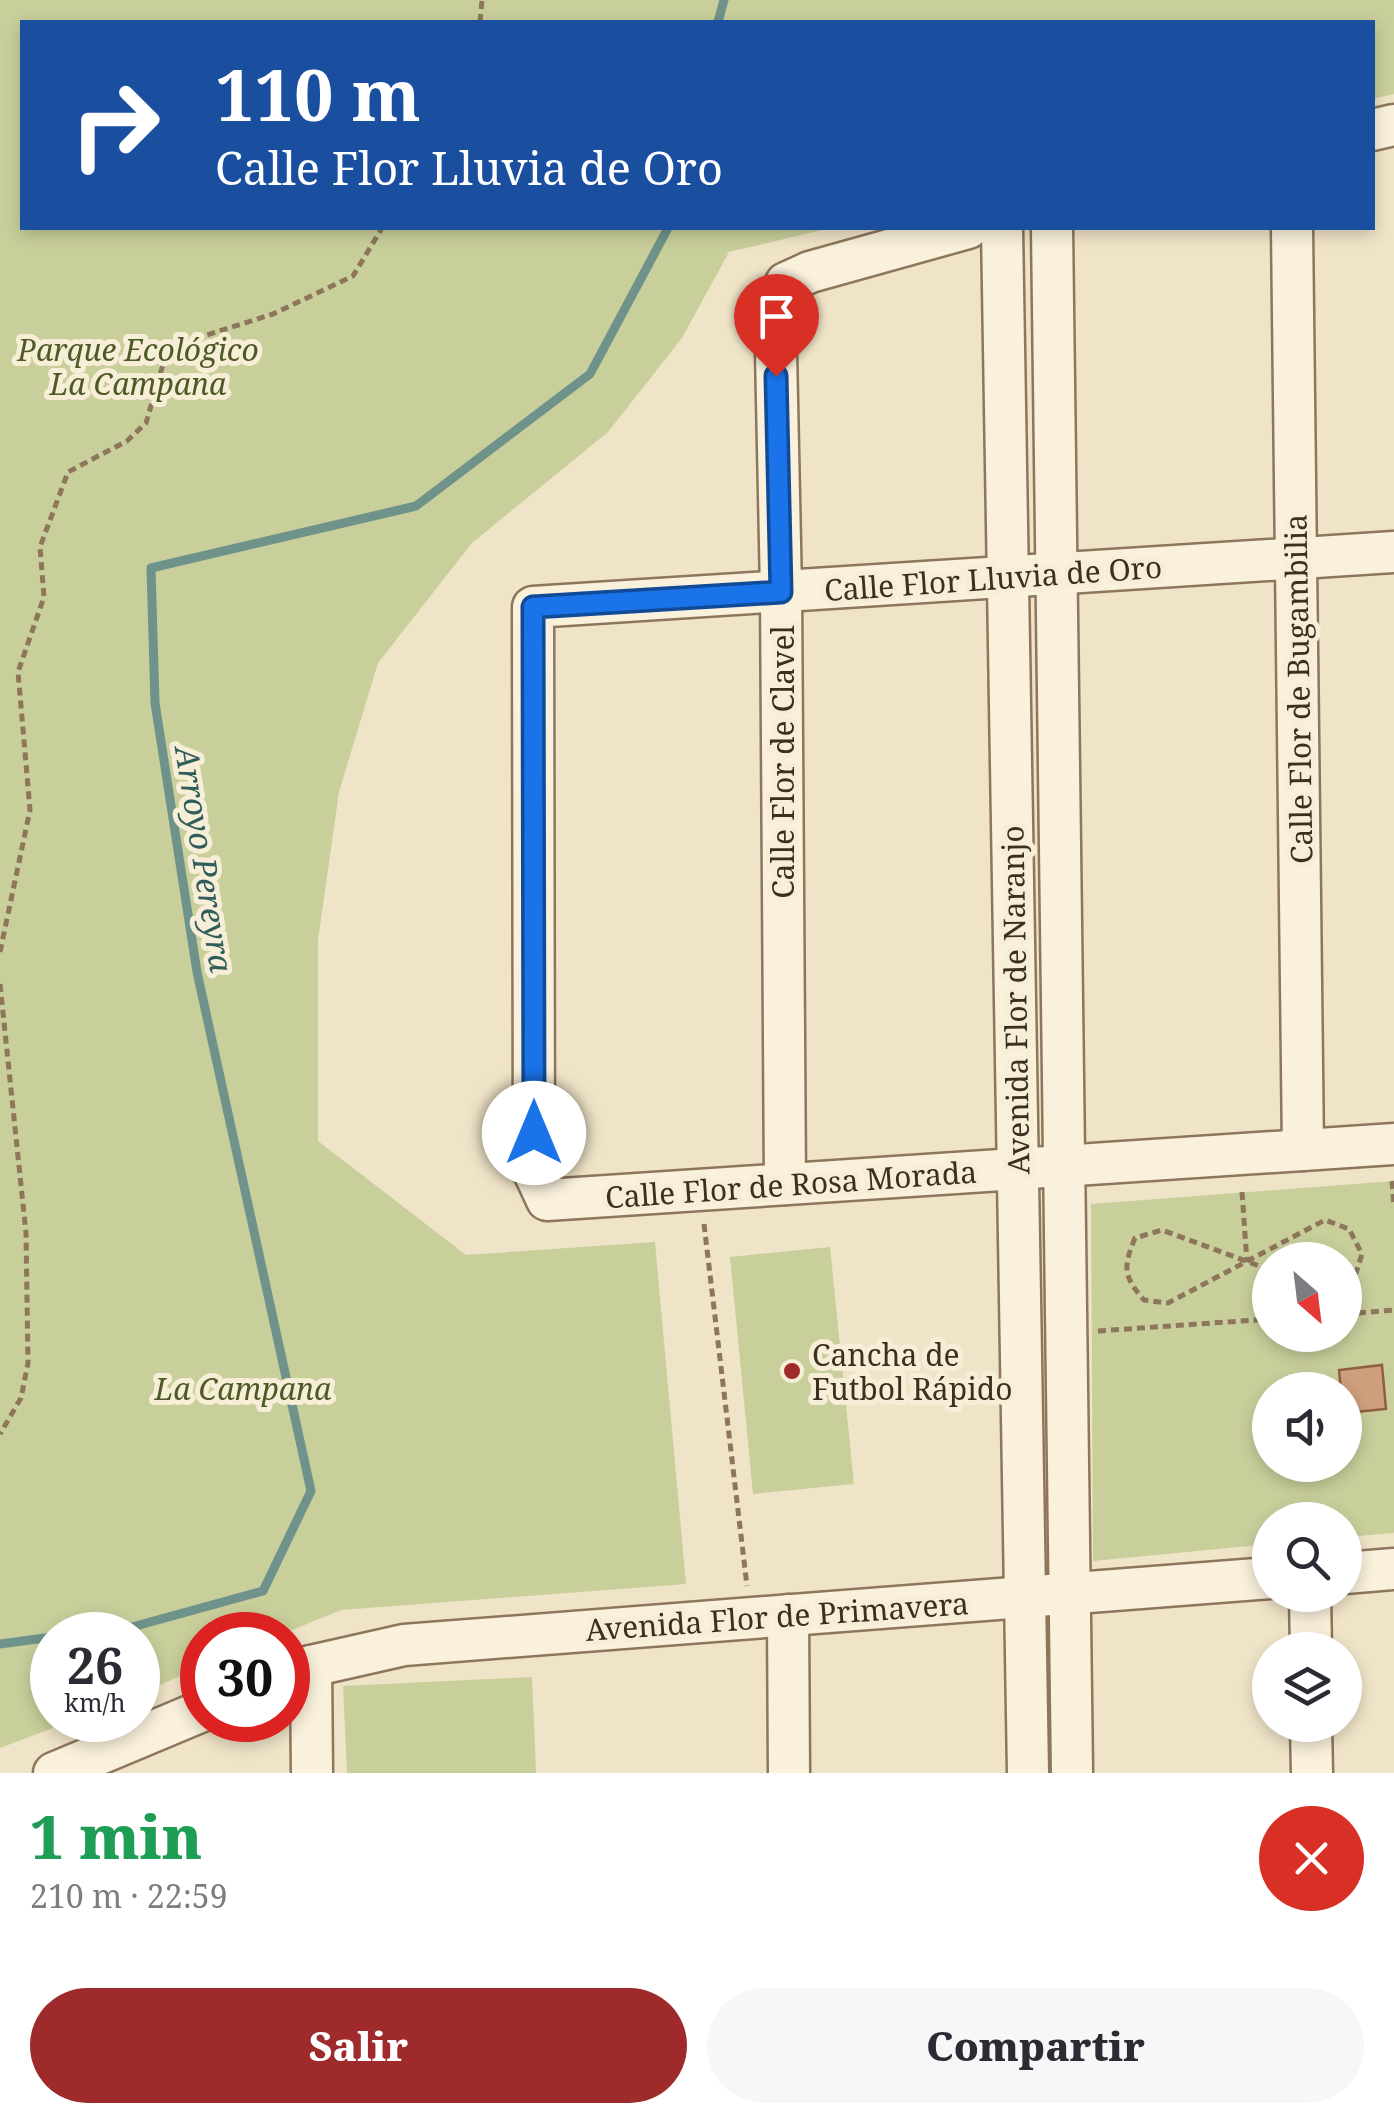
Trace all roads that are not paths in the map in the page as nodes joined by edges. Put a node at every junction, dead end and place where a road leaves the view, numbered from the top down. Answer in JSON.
{"nodes":[{"id":1,"x":961,"y":230,"type":"edge"},
{"id":2,"x":1002,"y":230,"type":"edge"},
{"id":3,"x":1052,"y":230,"type":"edge"},
{"id":4,"x":1292,"y":230,"type":"edge"},
{"id":5,"x":1394,"y":552,"type":"edge"},
{"id":6,"x":1296,"y":559,"type":"junction"},
{"id":7,"x":1057,"y":574,"type":"junction"},
{"id":8,"x":1008,"y":577,"type":"junction"},
{"id":9,"x":781,"y":592,"type":"junction"},
{"id":10,"x":1302,"y":1150,"type":"junction"},
{"id":11,"x":1393,"y":1163,"type":"edge"},
{"id":12,"x":1064,"y":1166,"type":"junction"},
{"id":13,"x":1017,"y":1169,"type":"junction"},
{"id":14,"x":786,"y":1184,"type":"junction"},
{"id":15,"x":547,"y":1200,"type":"joint"},
{"id":16,"x":1394,"y":1569,"type":"edge"},
{"id":17,"x":1362,"y":1572,"type":"edge"},
{"id":18,"x":1252,"y":1579,"type":"edge"},
{"id":19,"x":1070,"y":1594,"type":"junction"},
{"id":20,"x":1025,"y":1597,"type":"junction"},
{"id":21,"x":769,"y":1617,"type":"junction"},
{"id":22,"x":310,"y":1668,"type":"edge"},
{"id":23,"x":180,"y":1720,"type":"edge"},
{"id":24,"x":308,"y":1742,"type":"edge"},
{"id":25,"x":1312,"y":1742,"type":"edge"},
{"id":26,"x":63,"y":1771,"type":"edge"},
{"id":27,"x":312,"y":1773,"type":"edge"},
{"id":28,"x":788,"y":1773,"type":"edge"},
{"id":29,"x":1028,"y":1773,"type":"edge"},
{"id":30,"x":1072,"y":1773,"type":"edge"},
{"id":31,"x":1312,"y":1773,"type":"edge"}],
"edges":[{"from":1,"to":9,"type":"street","name":"Calle Flor de Clavel"},
{"from":2,"to":8,"type":"street","name":"Avenida Flor de Naranjo"},
{"from":3,"to":7,"type":"street","name":"Avenida Flor de Naranjo"},
{"from":4,"to":6,"type":"street","name":"Calle Flor de Bugambilia"},
{"from":5,"to":6,"type":"street","name":"Calle Flor Lluvia de Oro"},
{"from":6,"to":7,"type":"street","name":"Calle Flor Lluvia de Oro"},
{"from":6,"to":10,"type":"street","name":"Calle Flor de Bugambilia"},
{"from":7,"to":8,"type":"street","name":"Calle Flor Lluvia de Oro"},
{"from":7,"to":12,"type":"street","name":"Avenida Flor de Naranjo"},
{"from":8,"to":9,"type":"street","name":"Calle Flor Lluvia de Oro"},
{"from":8,"to":13,"type":"street","name":"Avenida Flor de Naranjo"},
{"from":9,"to":14,"type":"street","name":"Calle Flor de Clavel"},
{"from":9,"to":15,"type":"street","name":"Calle Flor Lluvia de Oro"},
{"from":10,"to":11,"type":"street","name":"Calle Flor de Rosa Morada"},
{"from":10,"to":12,"type":"street","name":"Calle Flor de Rosa Morada"},
{"from":12,"to":13,"type":"street","name":"Calle Flor de Rosa Morada"},
{"from":12,"to":19,"type":"street","name":"Avenida Flor de Naranjo"},
{"from":13,"to":14,"type":"street","name":"Calle Flor de Rosa Morada"},
{"from":13,"to":20,"type":"street","name":"Avenida Flor de Naranjo"},
{"from":14,"to":15,"type":"street","name":"Calle Flor de Rosa Morada"},
{"from":16,"to":17,"type":"street"},
{"from":18,"to":19,"type":"street","name":"Avenida Flor de Primavera"},
{"from":19,"to":20,"type":"street","name":"Avenida Flor de Primavera"},
{"from":19,"to":30,"type":"street","name":"Avenida Flor de Naranjo"},
{"from":20,"to":21,"type":"street","name":"Avenida Flor de Primavera"},
{"from":20,"to":29,"type":"street","name":"Avenida Flor de Naranjo"},
{"from":21,"to":22,"type":"street","name":"Avenida Flor de Primavera"},
{"from":21,"to":28,"type":"street"},
{"from":23,"to":26,"type":"street"},
{"from":24,"to":27,"type":"street"},
{"from":25,"to":31,"type":"street"}]}
